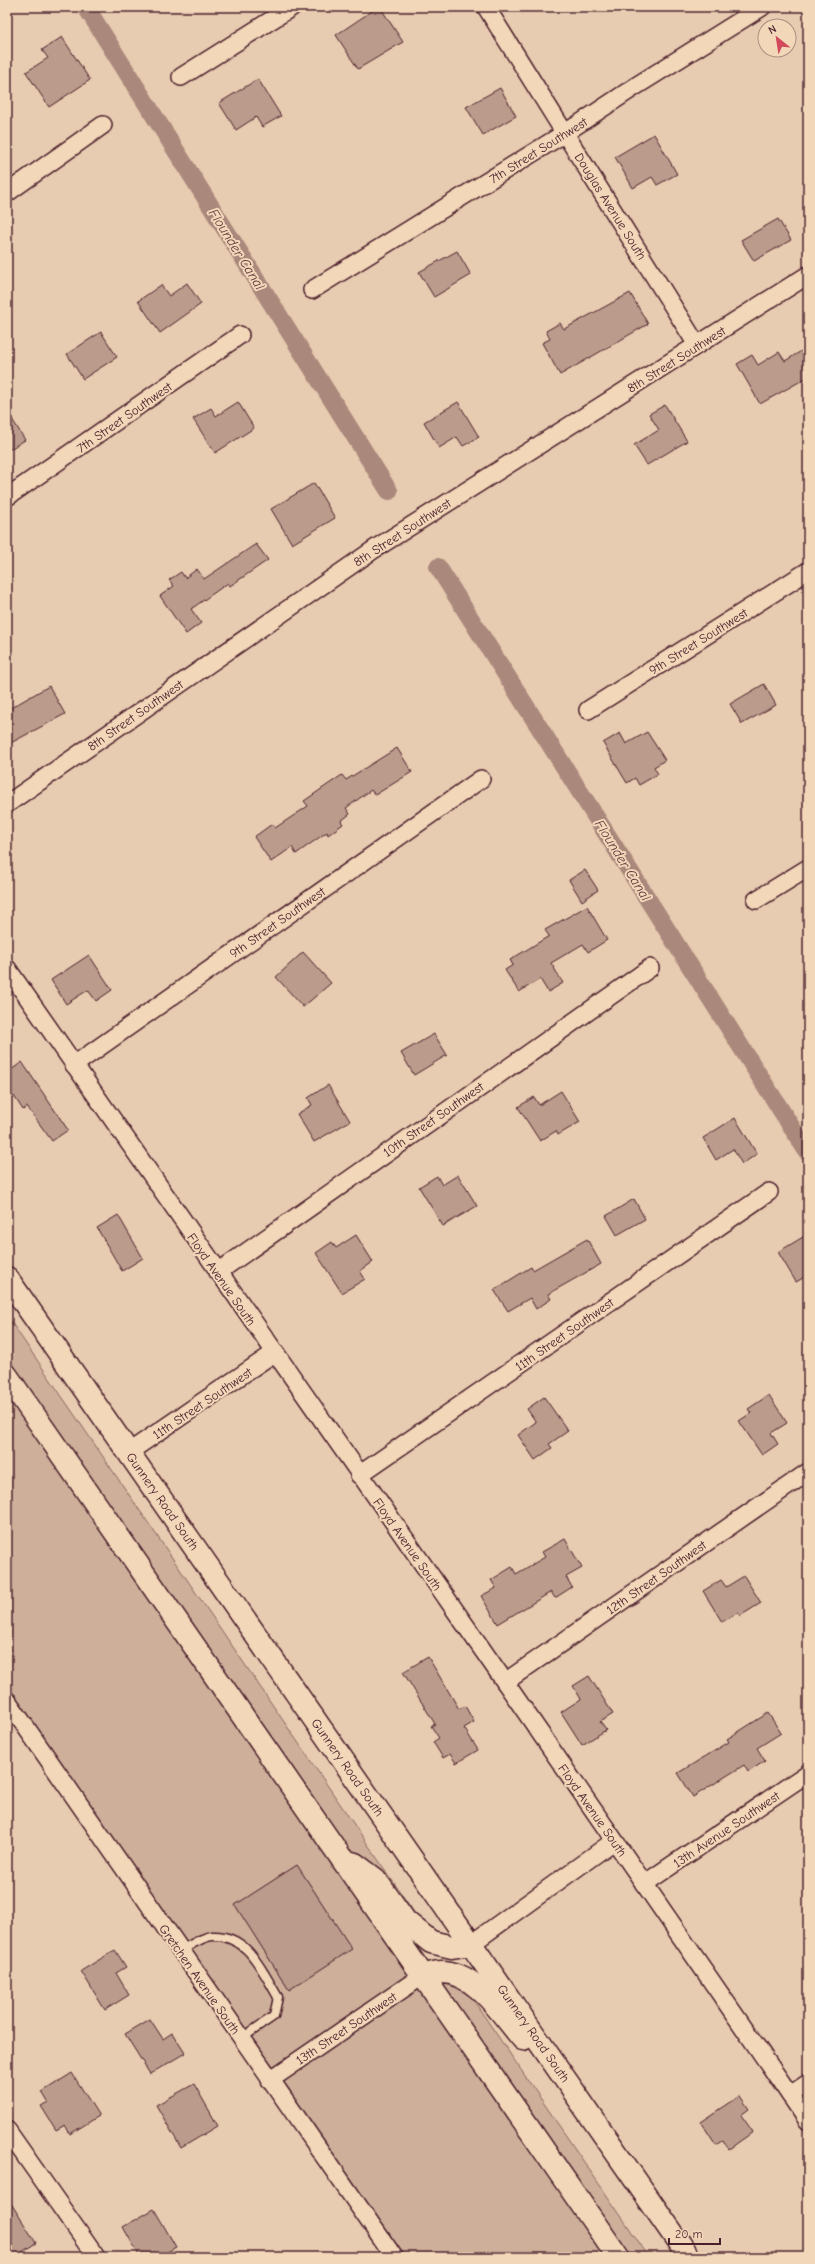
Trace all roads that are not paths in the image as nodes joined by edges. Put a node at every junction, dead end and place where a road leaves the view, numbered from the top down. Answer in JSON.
{"nodes":[{"id":1,"x":292,"y":7,"type":"edge"},
{"id":2,"x":486,"y":7,"type":"edge"},
{"id":3,"x":762,"y":7,"type":"edge"},
{"id":4,"x":181,"y":77,"type":"dead end"},
{"id":5,"x":103,"y":125,"type":"dead end"},
{"id":6,"x":565,"y":133,"type":"junction"},
{"id":7,"x":7,"y":193,"type":"edge"},
{"id":8,"x":808,"y":276,"type":"edge"},
{"id":9,"x":312,"y":290,"type":"dead end"},
{"id":10,"x":240,"y":335,"type":"dead end"},
{"id":11,"x":697,"y":345,"type":"junction"},
{"id":12,"x":7,"y":497,"type":"edge"},
{"id":13,"x":808,"y":571,"type":"edge"},
{"id":14,"x":588,"y":710,"type":"dead end"},
{"id":15,"x":481,"y":779,"type":"dead end"},
{"id":16,"x":7,"y":804,"type":"edge"},
{"id":17,"x":808,"y":868,"type":"edge"},
{"id":18,"x":756,"y":900,"type":"dead end"},
{"id":19,"x":7,"y":968,"type":"edge"},
{"id":20,"x":650,"y":968,"type":"dead end"},
{"id":21,"x":74,"y":1065,"type":"junction"},
{"id":22,"x":769,"y":1192,"type":"dead end"},
{"id":23,"x":218,"y":1272,"type":"junction"},
{"id":24,"x":7,"y":1278,"type":"edge"},
{"id":25,"x":274,"y":1353,"type":"junction"},
{"id":26,"x":7,"y":1376,"type":"edge"},
{"id":27,"x":129,"y":1452,"type":"junction"},
{"id":28,"x":808,"y":1472,"type":"edge"},
{"id":29,"x":359,"y":1475,"type":"junction"},
{"id":30,"x":505,"y":1682,"type":"junction"},
{"id":31,"x":7,"y":1700,"type":"edge"},
{"id":32,"x":808,"y":1773,"type":"edge"},
{"id":33,"x":614,"y":1841,"type":"junction"},
{"id":34,"x":342,"y":1860,"type":"junction"},
{"id":35,"x":644,"y":1884,"type":"junction"},
{"id":36,"x":471,"y":1944,"type":"junction"},
{"id":37,"x":181,"y":1950,"type":"junction"},
{"id":38,"x":422,"y":1976,"type":"junction"},
{"id":39,"x":242,"y":2038,"type":"junction"},
{"id":40,"x":545,"y":2048,"type":"junction"},
{"id":41,"x":270,"y":2080,"type":"junction"},
{"id":42,"x":808,"y":2083,"type":"edge"},
{"id":43,"x":790,"y":2095,"type":"junction"},
{"id":44,"x":808,"y":2121,"type":"edge"},
{"id":45,"x":7,"y":2130,"type":"edge"},
{"id":46,"x":96,"y":2257,"type":"edge"},
{"id":47,"x":394,"y":2257,"type":"edge"},
{"id":48,"x":618,"y":2257,"type":"edge"},
{"id":49,"x":689,"y":2257,"type":"edge"}],
"edges":[{"from":1,"to":4,"type":"street"},
{"from":2,"to":6,"type":"street","name":"Douglas Avenue South"},
{"from":3,"to":6,"type":"street","name":"7th Street Southwest"},
{"from":5,"to":7,"type":"street"},
{"from":6,"to":9,"type":"street","name":"7th Street Southwest"},
{"from":6,"to":11,"type":"street","name":"Douglas Avenue South"},
{"from":8,"to":11,"type":"street","name":"8th Street Southwest"},
{"from":10,"to":12,"type":"street","name":"7th Street Southwest"},
{"from":11,"to":16,"type":"street","name":"8th Street Southwest"},
{"from":13,"to":14,"type":"street","name":"9th Street Southwest"},
{"from":15,"to":21,"type":"street","name":"9th Street Southwest"},
{"from":17,"to":18,"type":"street"},
{"from":19,"to":21,"type":"street","name":"Floyd Avenue South"},
{"from":20,"to":23,"type":"street","name":"10th Street Southwest"},
{"from":21,"to":23,"type":"street","name":"Floyd Avenue South"},
{"from":22,"to":29,"type":"street","name":"11th Street Southwest"},
{"from":23,"to":25,"type":"street","name":"Floyd Avenue South"},
{"from":24,"to":27,"type":"main road","name":"Gunnery Road South"},
{"from":25,"to":27,"type":"street","name":"11th Street Southwest"},
{"from":25,"to":29,"type":"street","name":"Floyd Avenue South"},
{"from":26,"to":34,"type":"main road"},
{"from":27,"to":36,"type":"main road","name":"Gunnery Road South"},
{"from":28,"to":30,"type":"street","name":"12th Street Southwest"},
{"from":29,"to":30,"type":"street","name":"Floyd Avenue South"},
{"from":30,"to":33,"type":"street","name":"Floyd Avenue South"},
{"from":31,"to":37,"type":"street","name":"Gretchen Avenue South"},
{"from":32,"to":35,"type":"street","name":"13th Avenue Southwest"},
{"from":33,"to":35,"type":"street","name":"Floyd Avenue South"},
{"from":33,"to":36,"type":"street"},
{"from":34,"to":36,"type":"main road"},
{"from":34,"to":38,"type":"main road"},
{"from":35,"to":43,"type":"street","name":"Floyd Avenue South"},
{"from":36,"to":40,"type":"main road","name":"Gunnery Road South"},
{"from":37,"to":39,"type":"street","name":"Gretchen Avenue South"},
{"from":37,"to":39,"type":"lane"},
{"from":38,"to":40,"type":"main road"},
{"from":38,"to":41,"type":"street","name":"13th Street Southwest"},
{"from":38,"to":48,"type":"main road"},
{"from":39,"to":41,"type":"street","name":"Gretchen Avenue South"},
{"from":40,"to":49,"type":"main road","name":"Gunnery Road South"},
{"from":41,"to":47,"type":"street","name":"Gretchen Avenue South"},
{"from":42,"to":43,"type":"street"},
{"from":43,"to":44,"type":"street","name":"Floyd Avenue South"},
{"from":45,"to":46,"type":"street"}]}
